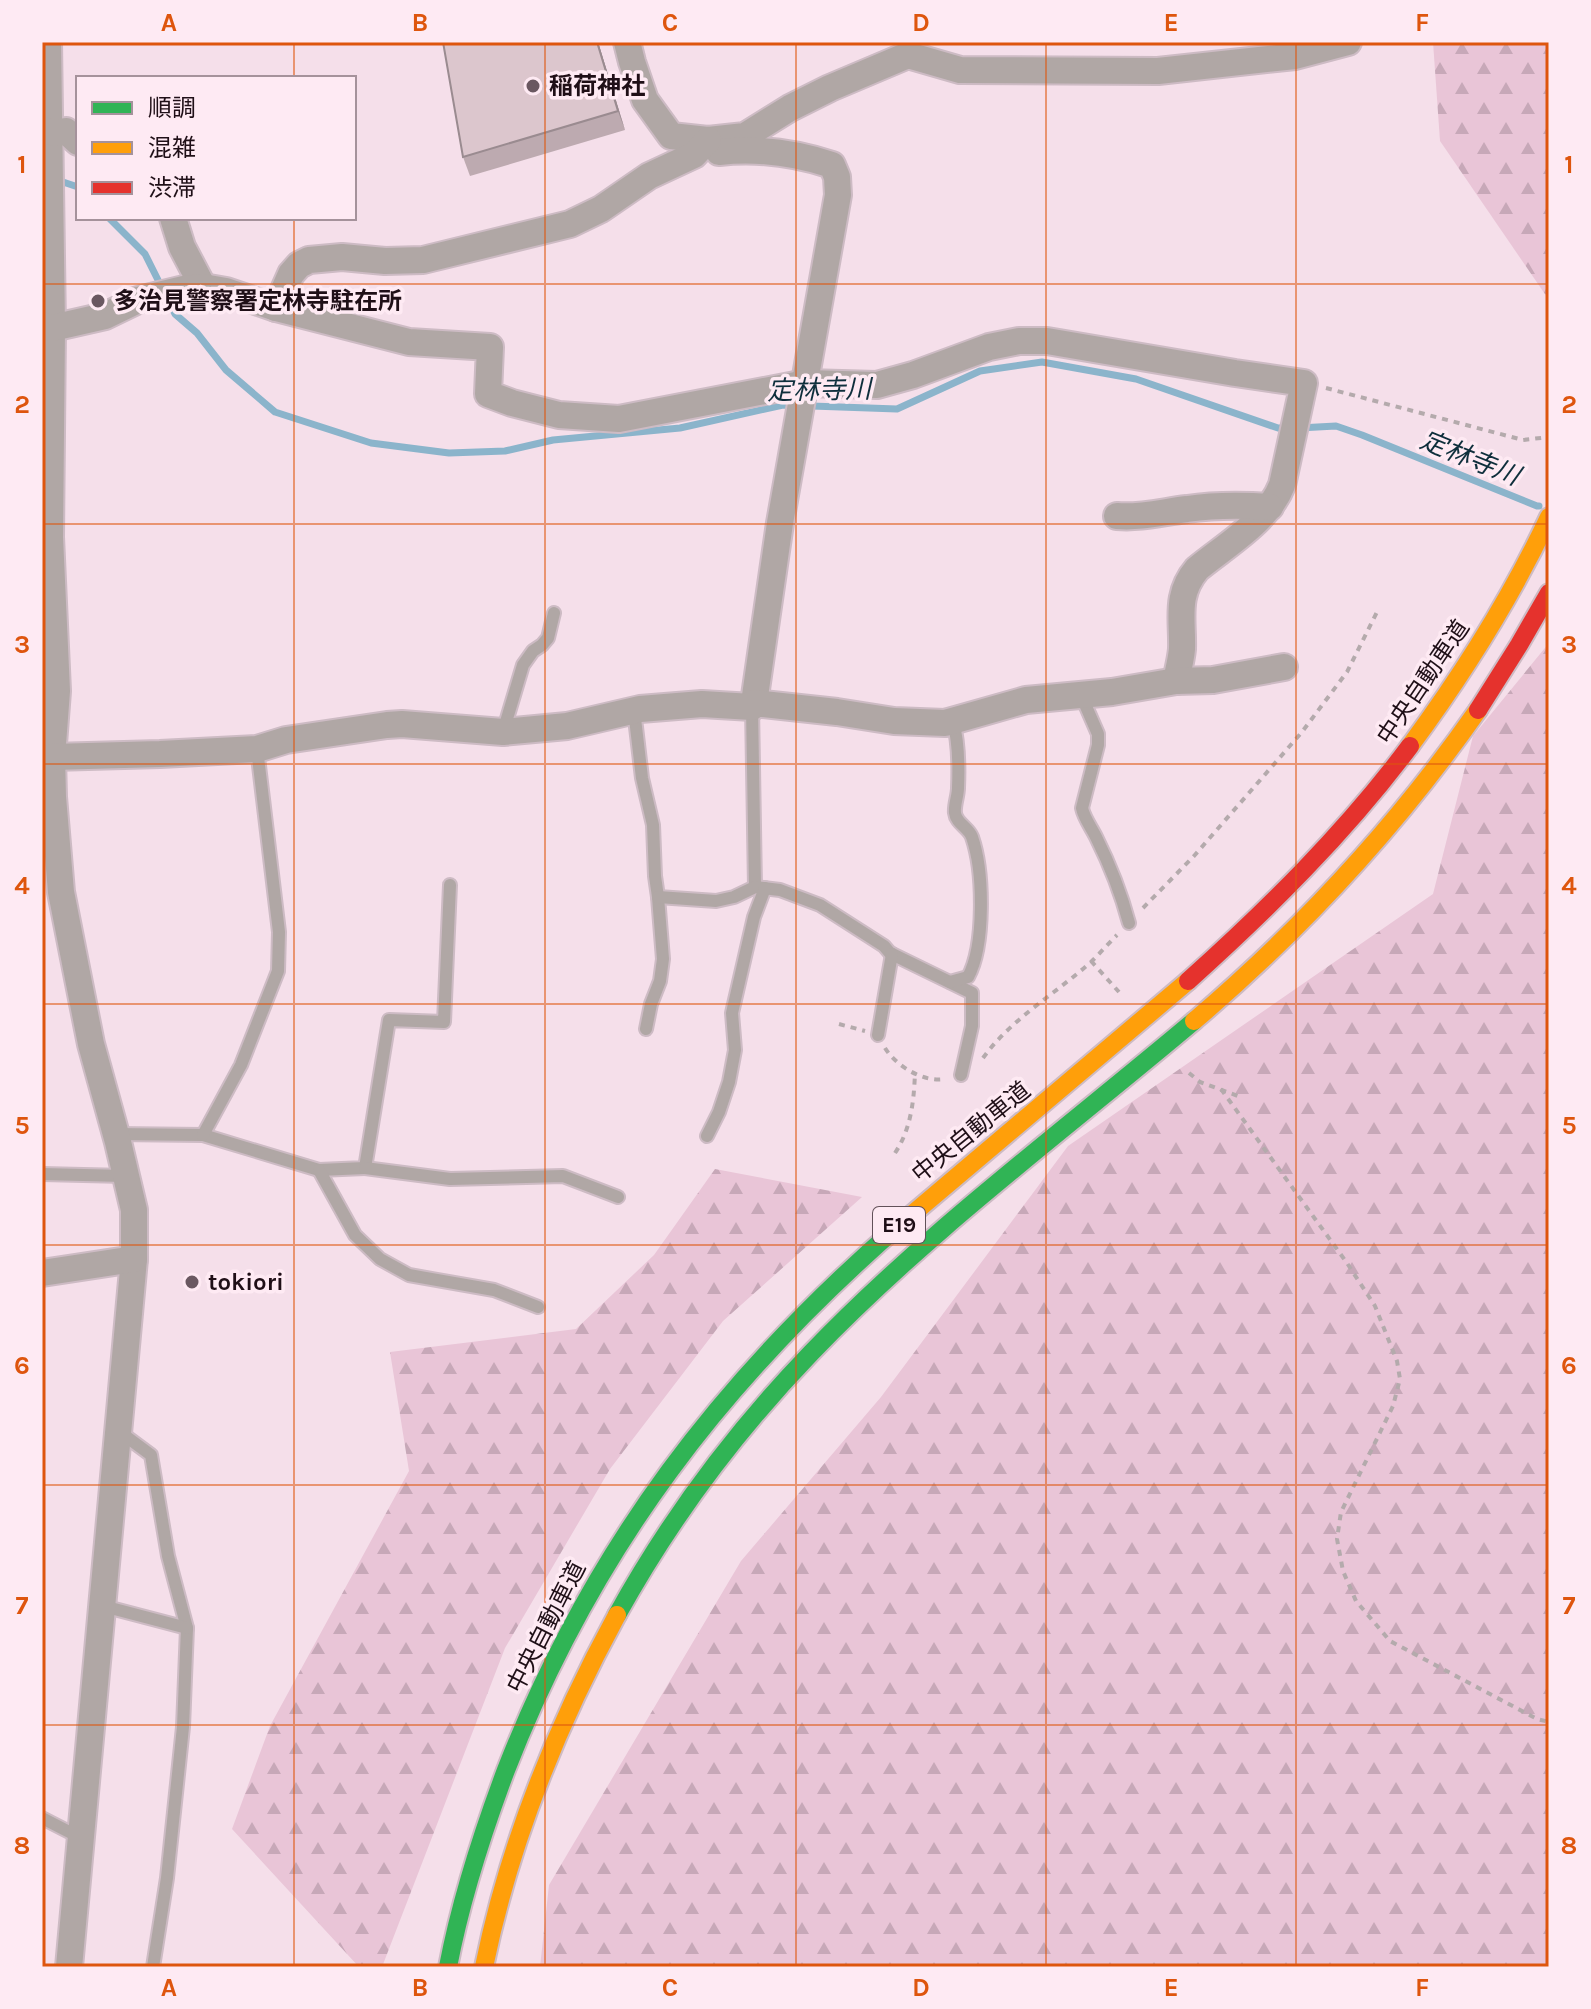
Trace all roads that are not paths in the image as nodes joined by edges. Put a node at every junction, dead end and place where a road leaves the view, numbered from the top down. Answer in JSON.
{"nodes":[{"id":1,"x":48,"y":42,"type":"edge"},
{"id":2,"x":627,"y":42,"type":"edge"},
{"id":3,"x":1348,"y":42,"type":"edge"},
{"id":4,"x":939,"y":53,"type":"edge"},
{"id":5,"x":45,"y":131,"type":"edge"},
{"id":6,"x":76,"y":140,"type":"edge"},
{"id":7,"x":704,"y":144,"type":"junction"},
{"id":8,"x":174,"y":220,"type":"edge"},
{"id":9,"x":203,"y":287,"type":"junction"},
{"id":10,"x":276,"y":308,"type":"junction"},
{"id":11,"x":47,"y":326,"type":"edge"},
{"id":12,"x":806,"y":383,"type":"junction"},
{"id":13,"x":1270,"y":507,"type":"junction"},
{"id":14,"x":1117,"y":516,"type":"dead end"},
{"id":15,"x":1549,"y":517,"type":"edge"},
{"id":16,"x":1545,"y":601,"type":"edge"},
{"id":17,"x":554,"y":613,"type":"dead end"},
{"id":18,"x":1284,"y":667,"type":"dead end"},
{"id":19,"x":1176,"y":681,"type":"junction"},
{"id":20,"x":49,"y":691,"type":"edge"},
{"id":21,"x":1081,"y":695,"type":"junction"},
{"id":22,"x":753,"y":705,"type":"junction"},
{"id":23,"x":634,"y":710,"type":"junction"},
{"id":24,"x":953,"y":721,"type":"junction"},
{"id":25,"x":503,"y":732,"type":"junction"},
{"id":26,"x":257,"y":749,"type":"junction"},
{"id":27,"x":52,"y":757,"type":"junction"},
{"id":28,"x":450,"y":885,"type":"dead end"},
{"id":29,"x":760,"y":888,"type":"junction"},
{"id":30,"x":658,"y":897,"type":"junction"},
{"id":31,"x":1129,"y":923,"type":"dead end"},
{"id":32,"x":892,"y":954,"type":"junction"},
{"id":33,"x":950,"y":982,"type":"junction"},
{"id":34,"x":646,"y":1029,"type":"dead end"},
{"id":35,"x":878,"y":1035,"type":"dead end"},
{"id":36,"x":961,"y":1075,"type":"dead end"},
{"id":37,"x":115,"y":1134,"type":"junction"},
{"id":38,"x":203,"y":1135,"type":"junction"},
{"id":39,"x":707,"y":1136,"type":"dead end"},
{"id":40,"x":365,"y":1168,"type":"junction"},
{"id":41,"x":319,"y":1170,"type":"junction"},
{"id":42,"x":42,"y":1174,"type":"edge"},
{"id":43,"x":125,"y":1176,"type":"junction"},
{"id":44,"x":618,"y":1197,"type":"dead end"},
{"id":45,"x":134,"y":1259,"type":"junction"},
{"id":46,"x":42,"y":1273,"type":"edge"},
{"id":47,"x":538,"y":1307,"type":"dead end"},
{"id":48,"x":119,"y":1432,"type":"junction"},
{"id":49,"x":103,"y":1606,"type":"junction"},
{"id":50,"x":187,"y":1628,"type":"junction"},
{"id":51,"x":42,"y":1818,"type":"edge"},
{"id":52,"x":81,"y":1838,"type":"junction"},
{"id":53,"x":69,"y":1967,"type":"edge"},
{"id":54,"x":153,"y":1967,"type":"edge"},
{"id":55,"x":448,"y":1967,"type":"edge"},
{"id":56,"x":484,"y":1967,"type":"edge"}],
"edges":[{"from":1,"to":5,"type":"street"},
{"from":2,"to":7,"type":"street"},
{"from":3,"to":4,"type":"street"},
{"from":4,"to":7,"type":"street"},
{"from":5,"to":6,"type":"street"},
{"from":5,"to":11,"type":"street"},
{"from":7,"to":10,"type":"street"},
{"from":7,"to":12,"type":"street"},
{"from":8,"to":9,"type":"street"},
{"from":9,"to":10,"type":"street"},
{"from":9,"to":11,"type":"street"},
{"from":10,"to":12,"type":"street"},
{"from":11,"to":20,"type":"street"},
{"from":12,"to":13,"type":"street"},
{"from":12,"to":22,"type":"street"},
{"from":13,"to":14,"type":"street"},
{"from":13,"to":19,"type":"street"},
{"from":15,"to":55,"type":"highway","name":"中央自動車道","number":"E19"},
{"from":16,"to":56,"type":"highway","number":"E19"},
{"from":17,"to":25,"type":"lane"},
{"from":18,"to":19,"type":"street"},
{"from":19,"to":21,"type":"street"},
{"from":20,"to":27,"type":"street"},
{"from":21,"to":24,"type":"street"},
{"from":21,"to":31,"type":"lane"},
{"from":22,"to":23,"type":"street"},
{"from":22,"to":24,"type":"street"},
{"from":22,"to":29,"type":"lane"},
{"from":23,"to":25,"type":"street"},
{"from":23,"to":30,"type":"lane"},
{"from":24,"to":33,"type":"lane"},
{"from":25,"to":26,"type":"street"},
{"from":26,"to":27,"type":"street"},
{"from":26,"to":38,"type":"lane"},
{"from":27,"to":37,"type":"street"},
{"from":28,"to":40,"type":"lane"},
{"from":29,"to":30,"type":"lane"},
{"from":29,"to":32,"type":"lane"},
{"from":29,"to":39,"type":"lane"},
{"from":30,"to":34,"type":"lane"},
{"from":32,"to":33,"type":"lane"},
{"from":32,"to":35,"type":"lane"},
{"from":33,"to":36,"type":"lane"},
{"from":37,"to":38,"type":"lane"},
{"from":37,"to":43,"type":"street"},
{"from":38,"to":41,"type":"lane"},
{"from":40,"to":41,"type":"lane"},
{"from":40,"to":44,"type":"lane"},
{"from":41,"to":47,"type":"lane"},
{"from":42,"to":43,"type":"lane"},
{"from":43,"to":45,"type":"street"},
{"from":45,"to":46,"type":"street"},
{"from":45,"to":48,"type":"street"},
{"from":48,"to":49,"type":"street"},
{"from":48,"to":50,"type":"lane"},
{"from":49,"to":50,"type":"lane"},
{"from":49,"to":52,"type":"street"},
{"from":50,"to":54,"type":"lane"},
{"from":51,"to":52,"type":"lane"},
{"from":52,"to":53,"type":"street"}]}
